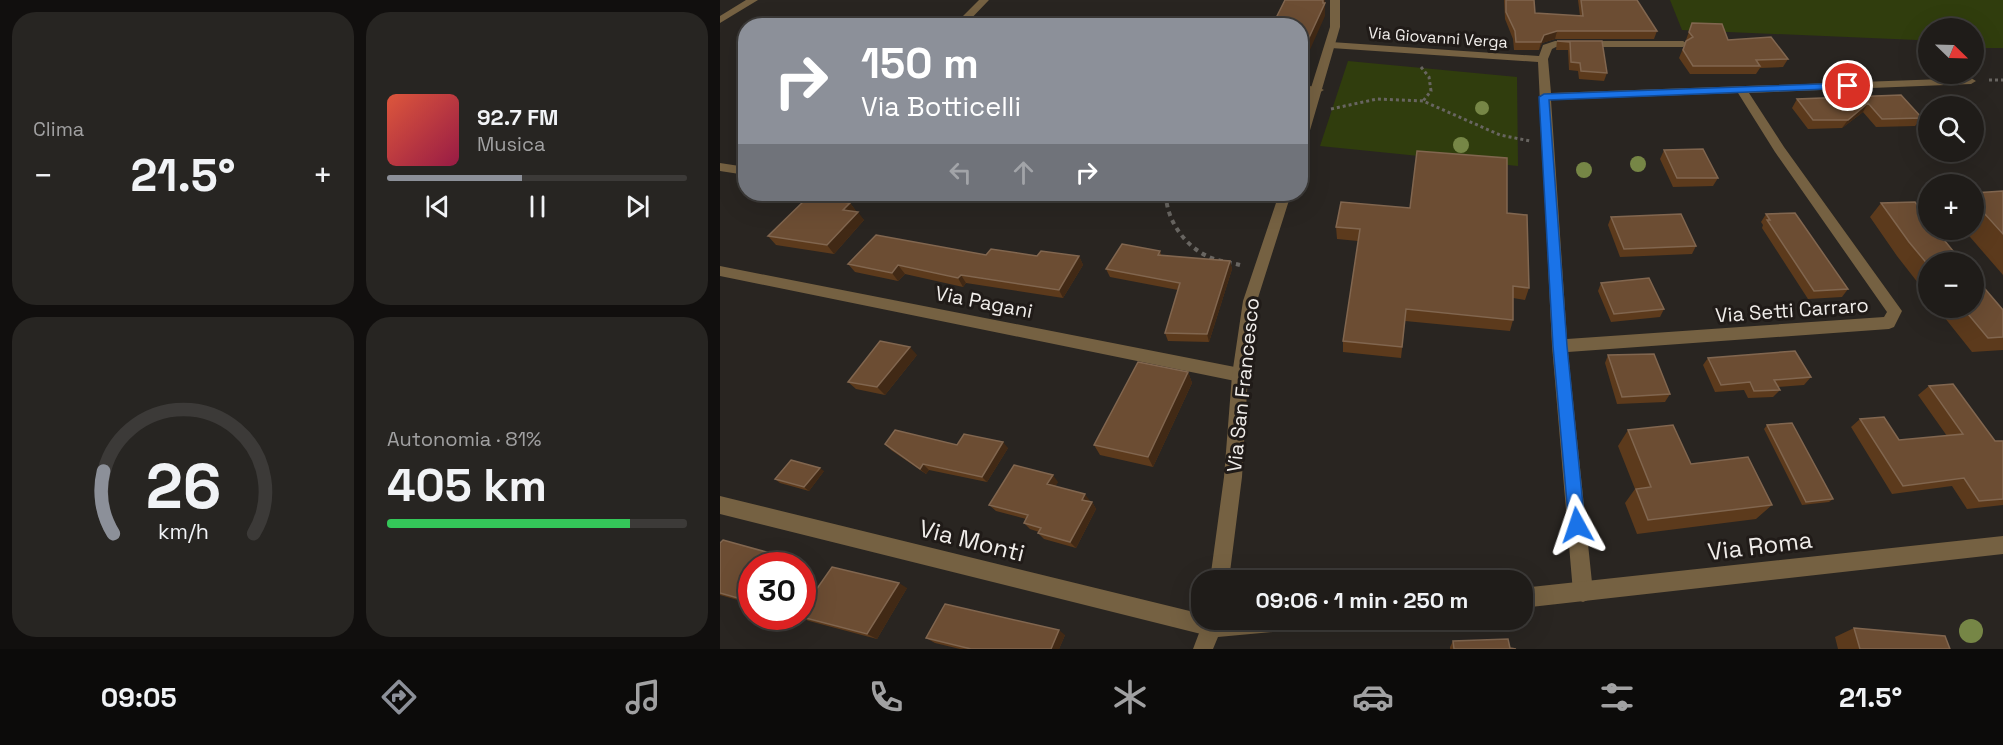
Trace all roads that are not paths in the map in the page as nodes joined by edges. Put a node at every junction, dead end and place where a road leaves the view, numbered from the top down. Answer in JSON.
{"nodes":[{"id":1,"x":753,"y":0,"type":"edge"},
{"id":2,"x":984,"y":0,"type":"edge"},
{"id":3,"x":1335,"y":0,"type":"edge"},
{"id":4,"x":966,"y":18,"type":"edge"},
{"id":5,"x":720,"y":20,"type":"edge"},
{"id":6,"x":1683,"y":44,"type":"edge"},
{"id":7,"x":1331,"y":45,"type":"junction"},
{"id":8,"x":1543,"y":58,"type":"junction"},
{"id":9,"x":1918,"y":83,"type":"edge"},
{"id":10,"x":1308,"y":89,"type":"edge"},
{"id":11,"x":1318,"y":90,"type":"junction"},
{"id":12,"x":1742,"y":90,"type":"junction"},
{"id":13,"x":1544,"y":97,"type":"junction"},
{"id":14,"x":1308,"y":120,"type":"edge"},
{"id":15,"x":720,"y":166,"type":"edge"},
{"id":16,"x":738,"y":169,"type":"edge"},
{"id":17,"x":1283,"y":201,"type":"edge"},
{"id":18,"x":720,"y":271,"type":"edge"},
{"id":19,"x":1560,"y":346,"type":"junction"},
{"id":20,"x":1240,"y":375,"type":"junction"},
{"id":21,"x":720,"y":505,"type":"edge"},
{"id":22,"x":2003,"y":545,"type":"edge"},
{"id":23,"x":1220,"y":570,"type":"edge"},
{"id":24,"x":1583,"y":592,"type":"junction"},
{"id":25,"x":1533,"y":597,"type":"edge"},
{"id":26,"x":1191,"y":618,"type":"edge"},
{"id":27,"x":1210,"y":630,"type":"edge"},
{"id":28,"x":1203,"y":649,"type":"edge"}],
"edges":[{"from":1,"to":5,"type":"street"},
{"from":2,"to":4,"type":"street"},
{"from":3,"to":7,"type":"street"},
{"from":6,"to":8,"type":"street"},
{"from":7,"to":8,"type":"street","name":"Via Giovanni Verga"},
{"from":7,"to":11,"type":"street"},
{"from":8,"to":13,"type":"street"},
{"from":9,"to":12,"type":"street"},
{"from":10,"to":11,"type":"street"},
{"from":11,"to":14,"type":"street"},
{"from":12,"to":13,"type":"street"},
{"from":12,"to":19,"type":"street","name":"Via Setti Carraro"},
{"from":13,"to":19,"type":"street"},
{"from":15,"to":16,"type":"street"},
{"from":17,"to":20,"type":"street","name":"Via San Francesco"},
{"from":18,"to":20,"type":"street","name":"Via Pagani"},
{"from":19,"to":24,"type":"street"},
{"from":20,"to":23,"type":"street","name":"Via San Francesco"},
{"from":21,"to":26,"type":"street","name":"Via Monti"},
{"from":22,"to":24,"type":"street","name":"Via Roma"},
{"from":24,"to":25,"type":"street","name":"Via Roma"},
{"from":27,"to":28,"type":"street"}]}
